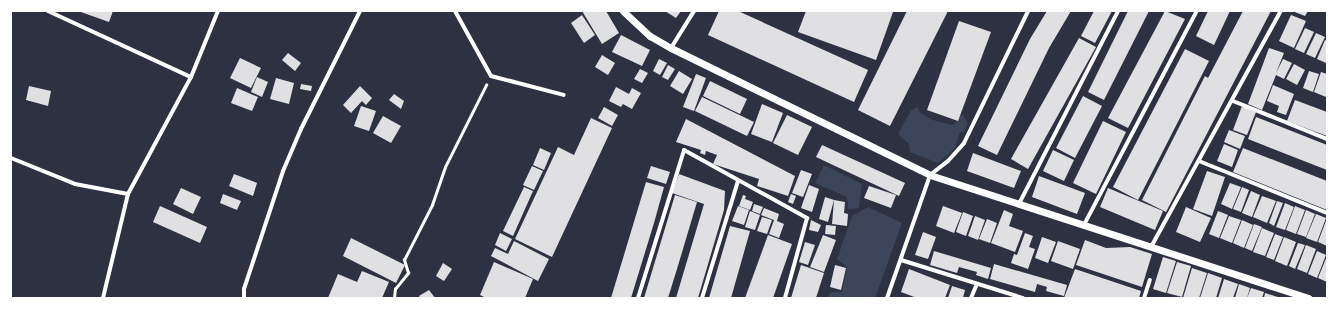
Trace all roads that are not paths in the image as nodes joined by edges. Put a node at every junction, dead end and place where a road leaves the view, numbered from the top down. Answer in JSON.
{"nodes":[{"id":1,"x":48,"y":11,"type":"edge"},
{"id":2,"x":218,"y":11,"type":"edge"},
{"id":3,"x":360,"y":11,"type":"edge"},
{"id":4,"x":454,"y":11,"type":"edge"},
{"id":5,"x":623,"y":11,"type":"edge"},
{"id":6,"x":694,"y":11,"type":"edge"},
{"id":7,"x":1028,"y":11,"type":"edge"},
{"id":8,"x":1118,"y":11,"type":"edge"},
{"id":9,"x":1198,"y":11,"type":"edge"},
{"id":10,"x":1281,"y":11,"type":"edge"},
{"id":11,"x":671,"y":48,"type":"junction"},
{"id":12,"x":191,"y":77,"type":"junction"},
{"id":13,"x":564,"y":95,"type":"dead end"},
{"id":14,"x":1233,"y":100,"type":"junction"},
{"id":15,"x":1327,"y":139,"type":"edge"},
{"id":16,"x":11,"y":158,"type":"edge"},
{"id":17,"x":1199,"y":162,"type":"junction"},
{"id":18,"x":930,"y":175,"type":"junction"},
{"id":19,"x":738,"y":181,"type":"junction"},
{"id":20,"x":128,"y":194,"type":"junction"},
{"id":21,"x":1018,"y":205,"type":"junction"},
{"id":22,"x":1327,"y":213,"type":"edge"},
{"id":23,"x":1083,"y":226,"type":"junction"},
{"id":24,"x":1151,"y":248,"type":"junction"},
{"id":25,"x":901,"y":260,"type":"junction"},
{"id":26,"x":1150,"y":280,"type":"dead end"},
{"id":27,"x":977,"y":284,"type":"junction"},
{"id":28,"x":103,"y":298,"type":"edge"},
{"id":29,"x":244,"y":298,"type":"edge"},
{"id":30,"x":638,"y":298,"type":"edge"},
{"id":31,"x":702,"y":298,"type":"edge"},
{"id":32,"x":785,"y":298,"type":"edge"},
{"id":33,"x":887,"y":298,"type":"edge"},
{"id":34,"x":971,"y":298,"type":"edge"},
{"id":35,"x":1023,"y":298,"type":"edge"},
{"id":36,"x":1144,"y":298,"type":"edge"},
{"id":37,"x":1308,"y":298,"type":"edge"}],
"edges":[{"from":1,"to":12,"type":"street"},
{"from":2,"to":12,"type":"street"},
{"from":3,"to":29,"type":"street"},
{"from":4,"to":13,"type":"street"},
{"from":5,"to":11,"type":"street"},
{"from":6,"to":11,"type":"street"},
{"from":7,"to":18,"type":"street"},
{"from":8,"to":21,"type":"street"},
{"from":9,"to":23,"type":"street"},
{"from":10,"to":14,"type":"street"},
{"from":11,"to":18,"type":"street"},
{"from":12,"to":20,"type":"street"},
{"from":14,"to":15,"type":"street"},
{"from":14,"to":17,"type":"street"},
{"from":16,"to":20,"type":"street"},
{"from":17,"to":22,"type":"street"},
{"from":17,"to":24,"type":"street"},
{"from":18,"to":21,"type":"street"},
{"from":18,"to":25,"type":"street"},
{"from":19,"to":30,"type":"street"},
{"from":19,"to":31,"type":"street"},
{"from":19,"to":32,"type":"street"},
{"from":20,"to":28,"type":"street"},
{"from":21,"to":23,"type":"street"},
{"from":23,"to":24,"type":"street"},
{"from":24,"to":37,"type":"street"},
{"from":25,"to":27,"type":"street"},
{"from":25,"to":33,"type":"street"},
{"from":26,"to":36,"type":"street"},
{"from":27,"to":34,"type":"street"},
{"from":27,"to":35,"type":"street"}]}
